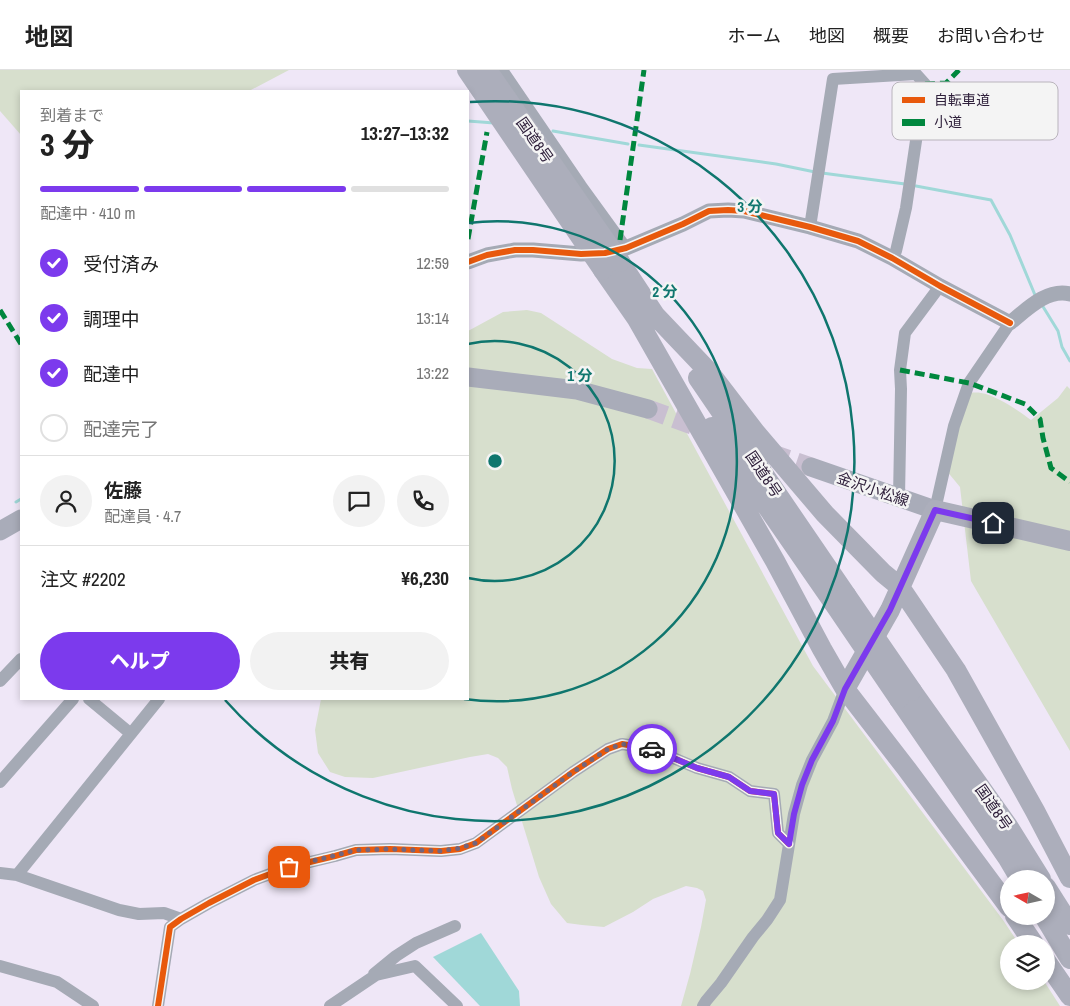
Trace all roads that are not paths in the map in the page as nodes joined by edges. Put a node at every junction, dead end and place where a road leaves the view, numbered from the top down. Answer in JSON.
{"nodes":[{"id":1,"x":467,"y":70,"type":"edge"},
{"id":2,"x":487,"y":70,"type":"edge"},
{"id":3,"x":502,"y":70,"type":"edge"},
{"id":4,"x":923,"y":82,"type":"edge"},
{"id":5,"x":916,"y":140,"type":"edge"},
{"id":6,"x":810,"y":226,"type":"junction"},
{"id":7,"x":892,"y":258,"type":"junction"},
{"id":8,"x":616,"y":260,"type":"junction"},
{"id":9,"x":469,"y":262,"type":"edge"},
{"id":10,"x":940,"y":286,"type":"junction"},
{"id":11,"x":1070,"y":294,"type":"edge"},
{"id":12,"x":645,"y":315,"type":"junction"},
{"id":13,"x":1010,"y":323,"type":"junction"},
{"id":14,"x":469,"y":377,"type":"edge"},
{"id":15,"x":648,"y":409,"type":"tunnel mouth"},
{"id":16,"x":811,"y":467,"type":"tunnel mouth"},
{"id":17,"x":899,"y":497,"type":"junction"},
{"id":18,"x":935,"y":510,"type":"junction"},
{"id":19,"x":1070,"y":541,"type":"edge"},
{"id":20,"x":900,"y":587,"type":"junction"},
{"id":21,"x":20,"y":660,"type":"edge"},
{"id":22,"x":0,"y":680,"type":"edge"},
{"id":23,"x":845,"y":689,"type":"junction"},
{"id":24,"x":906,"y":695,"type":"junction"},
{"id":25,"x":72,"y":700,"type":"edge"},
{"id":26,"x":90,"y":700,"type":"edge"},
{"id":27,"x":158,"y":700,"type":"edge"},
{"id":28,"x":130,"y":733,"type":"junction"},
{"id":29,"x":0,"y":782,"type":"edge"},
{"id":30,"x":789,"y":844,"type":"junction"},
{"id":31,"x":1014,"y":870,"type":"edge"},
{"id":32,"x":1035,"y":870,"type":"edge"},
{"id":33,"x":0,"y":873,"type":"edge"},
{"id":34,"x":17,"y":875,"type":"junction"},
{"id":35,"x":1070,"y":878,"type":"edge"},
{"id":36,"x":1000,"y":895,"type":"edge"},
{"id":37,"x":1055,"y":901,"type":"edge"},
{"id":38,"x":181,"y":919,"type":"junction"},
{"id":39,"x":1049,"y":925,"type":"edge"},
{"id":40,"x":1070,"y":925,"type":"edge"},
{"id":41,"x":455,"y":926,"type":"dead end"},
{"id":42,"x":1070,"y":959,"type":"edge"},
{"id":43,"x":0,"y":966,"type":"edge"},
{"id":44,"x":1055,"y":974,"type":"edge"},
{"id":45,"x":364,"y":982,"type":"junction"},
{"id":46,"x":1070,"y":996,"type":"edge"},
{"id":47,"x":92,"y":1006,"type":"edge"},
{"id":48,"x":158,"y":1006,"type":"edge"},
{"id":49,"x":330,"y":1006,"type":"edge"},
{"id":50,"x":457,"y":1006,"type":"edge"},
{"id":51,"x":703,"y":1006,"type":"edge"}],
"edges":[{"from":1,"to":8,"type":"highway","name":"国道8号","bridge":true},
{"from":2,"to":8,"type":"highway","name":"国道8号","bridge":true},
{"from":3,"to":8,"type":"street"},
{"from":4,"to":6,"type":"street"},
{"from":5,"to":7,"type":"street"},
{"from":6,"to":7,"type":"street"},
{"from":6,"to":8,"type":"street"},
{"from":7,"to":10,"type":"street"},
{"from":8,"to":9,"type":"street"},
{"from":8,"to":12,"type":"highway","name":"国道8号"},
{"from":10,"to":13,"type":"street"},
{"from":10,"to":17,"type":"street"},
{"from":11,"to":13,"type":"street"},
{"from":12,"to":20,"type":"highway"},
{"from":12,"to":23,"type":"highway"},
{"from":12,"to":24,"type":"highway","name":"国道8号","bridge":true},
{"from":13,"to":18,"type":"street"},
{"from":14,"to":15,"type":"main road"},
{"from":16,"to":17,"type":"main road","name":"金沢小松線"},
{"from":17,"to":18,"type":"main road","name":"金沢小松線"},
{"from":18,"to":19,"type":"highway"},
{"from":18,"to":20,"type":"highway"},
{"from":20,"to":23,"type":"highway"},
{"from":20,"to":35,"type":"highway"},
{"from":21,"to":22,"type":"street"},
{"from":23,"to":30,"type":"street"},
{"from":23,"to":36,"type":"highway"},
{"from":24,"to":31,"type":"highway","name":"国道8号"},
{"from":24,"to":32,"type":"highway","name":"国道8号"},
{"from":25,"to":29,"type":"street"},
{"from":26,"to":28,"type":"street"},
{"from":27,"to":28,"type":"street"},
{"from":28,"to":34,"type":"street"},
{"from":30,"to":38,"type":"street"},
{"from":30,"to":51,"type":"street"},
{"from":33,"to":34,"type":"street"},
{"from":34,"to":38,"type":"street"},
{"from":37,"to":40,"type":"highway"},
{"from":38,"to":48,"type":"street"},
{"from":39,"to":42,"type":"highway"},
{"from":41,"to":45,"type":"street"},
{"from":43,"to":47,"type":"street"},
{"from":44,"to":46,"type":"highway"},
{"from":45,"to":49,"type":"street"},
{"from":45,"to":50,"type":"street"}]}
